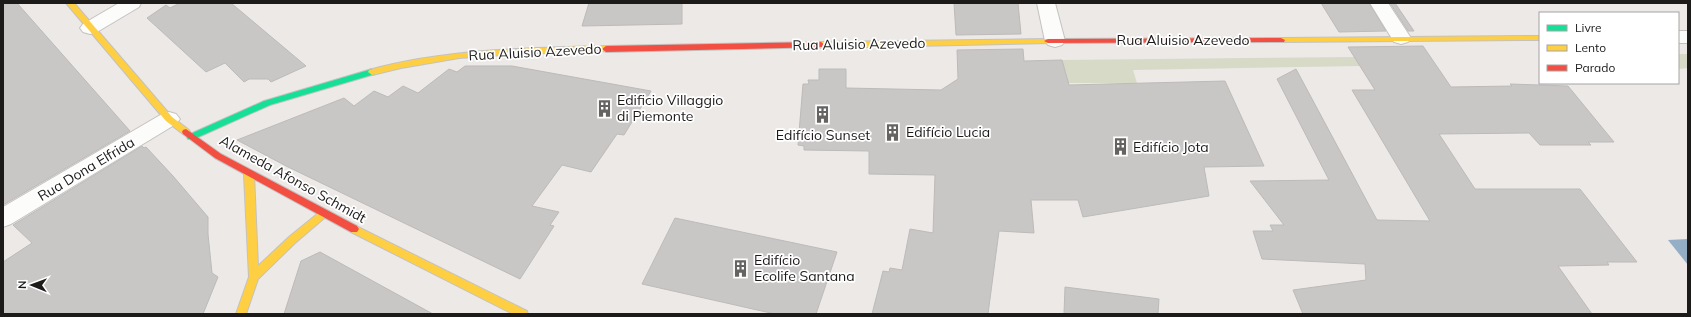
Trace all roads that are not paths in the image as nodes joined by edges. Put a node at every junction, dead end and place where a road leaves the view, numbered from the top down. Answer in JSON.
{"nodes":[{"id":1,"x":70,"y":3,"type":"edge"},
{"id":2,"x":132,"y":3,"type":"edge"},
{"id":3,"x":1046,"y":3,"type":"edge"},
{"id":4,"x":1379,"y":3,"type":"edge"},
{"id":5,"x":90,"y":28,"type":"junction"},
{"id":6,"x":1402,"y":38,"type":"junction"},
{"id":7,"x":1539,"y":38,"type":"edge"},
{"id":8,"x":1055,"y":41,"type":"junction"},
{"id":9,"x":169,"y":120,"type":"junction"},
{"id":10,"x":191,"y":137,"type":"junction"},
{"id":11,"x":249,"y":174,"type":"junction"},
{"id":12,"x":324,"y":214,"type":"junction"},
{"id":13,"x":3,"y":218,"type":"edge"},
{"id":14,"x":254,"y":278,"type":"junction"},
{"id":15,"x":241,"y":314,"type":"edge"},
{"id":16,"x":523,"y":314,"type":"edge"}],
"edges":[{"from":1,"to":5,"type":"street","name":"Alameda Afonso Schmidt"},
{"from":2,"to":5,"type":"street"},
{"from":3,"to":8,"type":"street"},
{"from":4,"to":6,"type":"street"},
{"from":5,"to":9,"type":"street","name":"Alameda Afonso Schmidt"},
{"from":6,"to":7,"type":"street","name":"Rua Aluisio Azevedo"},
{"from":6,"to":8,"type":"street","name":"Rua Aluisio Azevedo"},
{"from":8,"to":10,"type":"street","name":"Rua Aluisio Azevedo"},
{"from":9,"to":10,"type":"street","name":"Alameda Afonso Schmidt"},
{"from":9,"to":13,"type":"street","name":"Rua Dona Elfrida"},
{"from":10,"to":11,"type":"street","name":"Alameda Afonso Schmidt"},
{"from":11,"to":12,"type":"street","name":"Alameda Afonso Schmidt"},
{"from":11,"to":14,"type":"street"},
{"from":12,"to":14,"type":"street"},
{"from":12,"to":16,"type":"street","name":"Alameda Afonso Schmidt"},
{"from":14,"to":15,"type":"street"}]}
